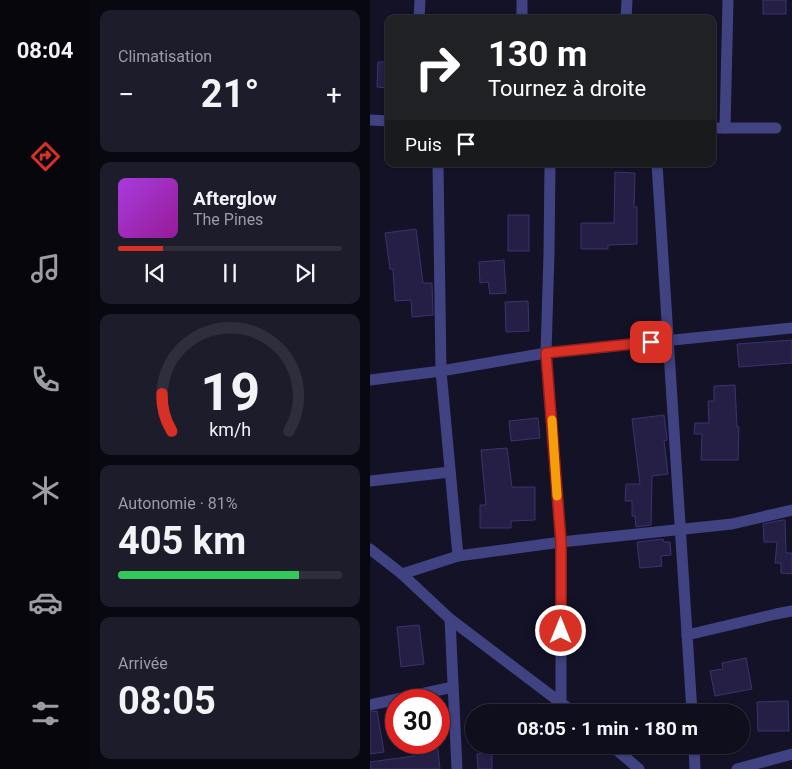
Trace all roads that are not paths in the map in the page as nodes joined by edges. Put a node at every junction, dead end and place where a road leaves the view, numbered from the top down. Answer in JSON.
{"nodes":[{"id":1,"x":420,"y":0,"type":"edge"},
{"id":2,"x":522,"y":0,"type":"edge"},
{"id":3,"x":627,"y":0,"type":"edge"},
{"id":4,"x":728,"y":0,"type":"edge"},
{"id":5,"x":419,"y":15,"type":"edge"},
{"id":6,"x":522,"y":15,"type":"edge"},
{"id":7,"x":626,"y":15,"type":"edge"},
{"id":8,"x":370,"y":120,"type":"edge"},
{"id":9,"x":385,"y":121,"type":"edge"},
{"id":10,"x":716,"y":128,"type":"edge"},
{"id":11,"x":725,"y":128,"type":"junction"},
{"id":12,"x":776,"y":128,"type":"dead end"},
{"id":13,"x":438,"y":167,"type":"edge"},
{"id":14,"x":550,"y":167,"type":"edge"},
{"id":15,"x":657,"y":167,"type":"edge"},
{"id":16,"x":792,"y":328,"type":"edge"},
{"id":17,"x":668,"y":341,"type":"junction"},
{"id":18,"x":546,"y":353,"type":"junction"},
{"id":19,"x":441,"y":371,"type":"junction"},
{"id":20,"x":370,"y":380,"type":"edge"},
{"id":21,"x":450,"y":472,"type":"junction"},
{"id":22,"x":370,"y":481,"type":"edge"},
{"id":23,"x":792,"y":510,"type":"edge"},
{"id":24,"x":680,"y":529,"type":"junction"},
{"id":25,"x":561,"y":542,"type":"junction"},
{"id":26,"x":370,"y":549,"type":"edge"},
{"id":27,"x":458,"y":556,"type":"junction"},
{"id":28,"x":402,"y":574,"type":"junction"},
{"id":29,"x":792,"y":611,"type":"edge"},
{"id":30,"x":450,"y":619,"type":"junction"},
{"id":31,"x":687,"y":635,"type":"junction"},
{"id":32,"x":453,"y":687,"type":"junction"},
{"id":33,"x":561,"y":702,"type":"joint"},
{"id":34,"x":691,"y":704,"type":"edge"},
{"id":35,"x":370,"y":705,"type":"edge"},
{"id":36,"x":622,"y":754,"type":"edge"},
{"id":37,"x":694,"y":754,"type":"edge"},
{"id":38,"x":792,"y":754,"type":"edge"},
{"id":39,"x":456,"y":769,"type":"edge"},
{"id":40,"x":639,"y":769,"type":"edge"},
{"id":41,"x":695,"y":769,"type":"edge"},
{"id":42,"x":737,"y":769,"type":"edge"}],
"edges":[{"from":1,"to":5,"type":"street"},
{"from":2,"to":6,"type":"street"},
{"from":3,"to":7,"type":"street"},
{"from":4,"to":11,"type":"street"},
{"from":8,"to":9,"type":"street"},
{"from":10,"to":11,"type":"street"},
{"from":11,"to":12,"type":"street"},
{"from":13,"to":19,"type":"street"},
{"from":14,"to":18,"type":"street"},
{"from":15,"to":17,"type":"street"},
{"from":16,"to":17,"type":"street"},
{"from":17,"to":18,"type":"street"},
{"from":17,"to":24,"type":"street"},
{"from":18,"to":19,"type":"street"},
{"from":18,"to":25,"type":"street"},
{"from":19,"to":20,"type":"street"},
{"from":19,"to":21,"type":"street"},
{"from":21,"to":22,"type":"street"},
{"from":21,"to":27,"type":"street"},
{"from":23,"to":24,"type":"street"},
{"from":24,"to":25,"type":"street"},
{"from":24,"to":31,"type":"street"},
{"from":25,"to":27,"type":"street"},
{"from":25,"to":33,"type":"street"},
{"from":26,"to":28,"type":"street"},
{"from":27,"to":28,"type":"street"},
{"from":28,"to":30,"type":"street"},
{"from":29,"to":31,"type":"street"},
{"from":30,"to":32,"type":"street"},
{"from":30,"to":33,"type":"street"},
{"from":31,"to":34,"type":"street"},
{"from":32,"to":35,"type":"street"},
{"from":32,"to":39,"type":"street"},
{"from":36,"to":40,"type":"street"},
{"from":37,"to":41,"type":"street"},
{"from":38,"to":42,"type":"street"}]}
